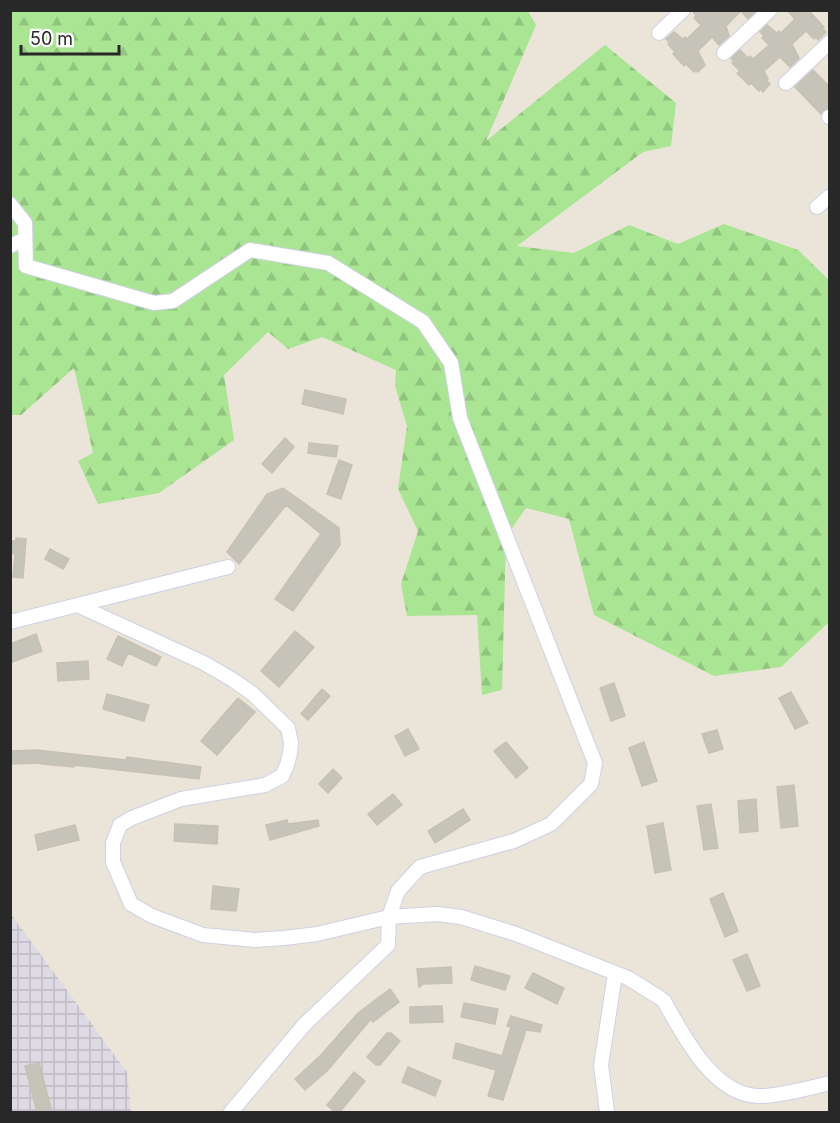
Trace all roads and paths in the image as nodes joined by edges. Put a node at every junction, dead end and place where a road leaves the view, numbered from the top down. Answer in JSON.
{"nodes":[{"id":1,"x":683,"y":10,"type":"edge"},
{"id":2,"x":770,"y":10,"type":"edge"},
{"id":3,"x":659,"y":33,"type":"dead end"},
{"id":4,"x":830,"y":42,"type":"edge"},
{"id":5,"x":724,"y":53,"type":"dead end"},
{"id":6,"x":786,"y":83,"type":"dead end"},
{"id":7,"x":830,"y":196,"type":"edge"},
{"id":8,"x":10,"y":204,"type":"edge"},
{"id":9,"x":818,"y":207,"type":"dead end"},
{"id":10,"x":25,"y":239,"type":"junction"},
{"id":11,"x":10,"y":246,"type":"edge"},
{"id":12,"x":228,"y":567,"type":"dead end"},
{"id":13,"x":77,"y":605,"type":"junction"},
{"id":14,"x":10,"y":622,"type":"edge"},
{"id":15,"x":389,"y":916,"type":"junction"},
{"id":16,"x":615,"y":974,"type":"junction"},
{"id":17,"x":830,"y":1083,"type":"edge"},
{"id":18,"x":231,"y":1113,"type":"edge"},
{"id":19,"x":607,"y":1113,"type":"edge"}],
"edges":[{"from":1,"to":3,"type":"street"},
{"from":2,"to":5,"type":"street"},
{"from":4,"to":6,"type":"street"},
{"from":7,"to":9,"type":"street"},
{"from":8,"to":10,"type":"street"},
{"from":10,"to":11,"type":"street"},
{"from":10,"to":15,"type":"street"},
{"from":12,"to":13,"type":"street"},
{"from":13,"to":14,"type":"street"},
{"from":13,"to":15,"type":"street"},
{"from":15,"to":16,"type":"street"},
{"from":15,"to":18,"type":"street"},
{"from":16,"to":17,"type":"street"},
{"from":16,"to":19,"type":"street"}]}
